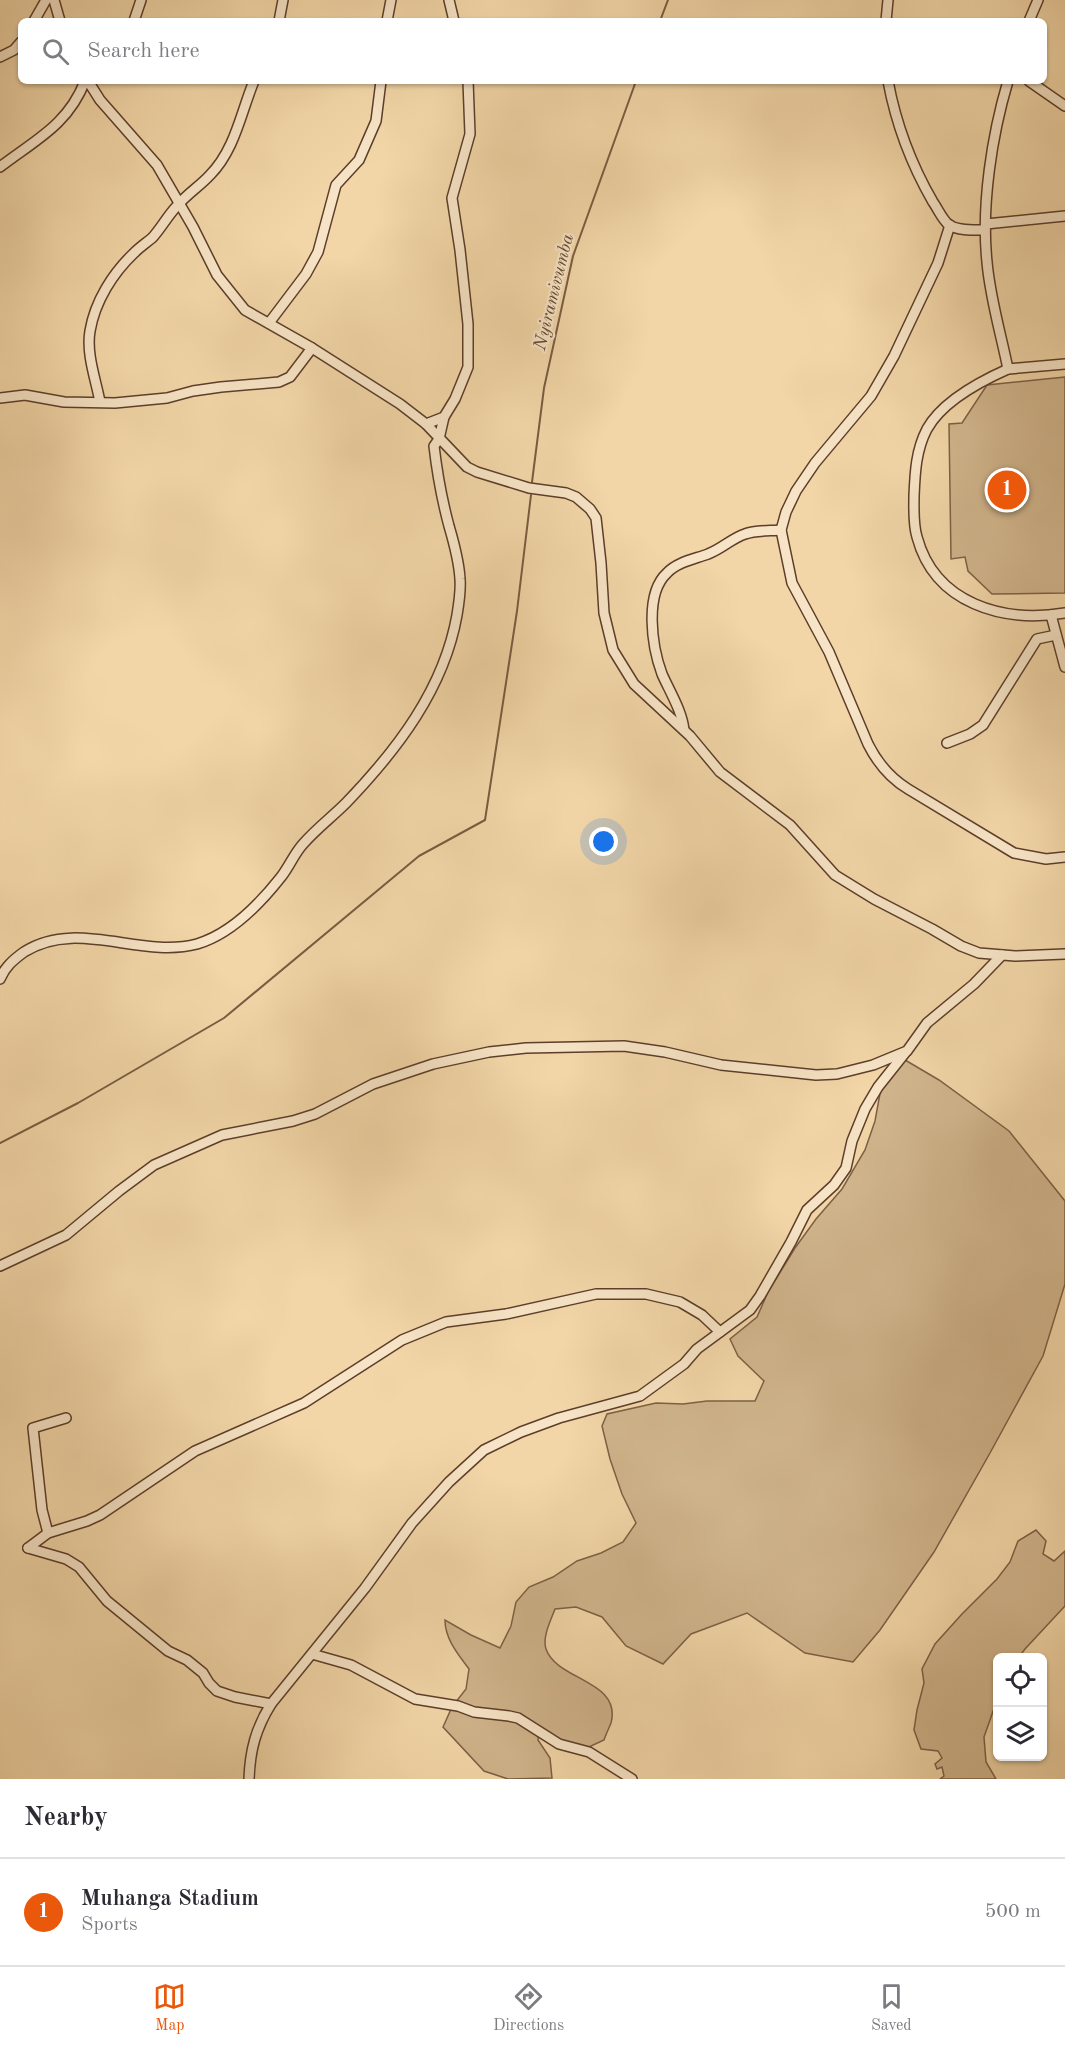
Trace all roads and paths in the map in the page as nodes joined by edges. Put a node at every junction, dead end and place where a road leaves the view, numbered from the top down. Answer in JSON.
{"nodes":[{"id":1,"x":46,"y":0,"type":"edge"},
{"id":2,"x":54,"y":0,"type":"edge"},
{"id":3,"x":141,"y":0,"type":"edge"},
{"id":4,"x":283,"y":0,"type":"edge"},
{"id":5,"x":391,"y":0,"type":"edge"},
{"id":6,"x":449,"y":0,"type":"edge"},
{"id":7,"x":888,"y":0,"type":"edge"},
{"id":8,"x":1038,"y":0,"type":"edge"},
{"id":9,"x":36,"y":18,"type":"edge"},
{"id":10,"x":59,"y":18,"type":"edge"},
{"id":11,"x":135,"y":18,"type":"edge"},
{"id":12,"x":280,"y":18,"type":"edge"},
{"id":13,"x":388,"y":18,"type":"edge"},
{"id":14,"x":453,"y":18,"type":"edge"},
{"id":15,"x":886,"y":18,"type":"edge"},
{"id":16,"x":1030,"y":18,"type":"edge"},
{"id":17,"x":18,"y":45,"type":"edge"},
{"id":18,"x":0,"y":57,"type":"edge"},
{"id":19,"x":84,"y":84,"type":"edge"},
{"id":20,"x":88,"y":84,"type":"edge"},
{"id":21,"x":253,"y":84,"type":"edge"},
{"id":22,"x":381,"y":84,"type":"edge"},
{"id":23,"x":468,"y":84,"type":"edge"},
{"id":24,"x":889,"y":84,"type":"edge"},
{"id":25,"x":1007,"y":84,"type":"edge"},
{"id":26,"x":1034,"y":84,"type":"edge"},
{"id":27,"x":1065,"y":105,"type":"edge"},
{"id":28,"x":0,"y":167,"type":"edge"},
{"id":29,"x":179,"y":203,"type":"junction"},
{"id":30,"x":1065,"y":216,"type":"edge"},
{"id":31,"x":950,"y":225,"type":"junction"},
{"id":32,"x":986,"y":227,"type":"junction"},
{"id":33,"x":269,"y":323,"type":"junction"},
{"id":34,"x":312,"y":348,"type":"junction"},
{"id":35,"x":1065,"y":364,"type":"edge"},
{"id":36,"x":1008,"y":369,"type":"junction"},
{"id":37,"x":0,"y":398,"type":"edge"},
{"id":38,"x":100,"y":402,"type":"junction"},
{"id":39,"x":444,"y":417,"type":"junction"},
{"id":40,"x":426,"y":424,"type":"junction"},
{"id":41,"x":439,"y":439,"type":"junction"},
{"id":42,"x":781,"y":530,"type":"junction"},
{"id":43,"x":1065,"y":613,"type":"edge"},
{"id":44,"x":1052,"y":615,"type":"junction"},
{"id":45,"x":1056,"y":635,"type":"junction"},
{"id":46,"x":1065,"y":667,"type":"edge"},
{"id":47,"x":684,"y":730,"type":"junction"},
{"id":48,"x":947,"y":743,"type":"dead end"},
{"id":49,"x":1065,"y":857,"type":"edge"},
{"id":50,"x":1065,"y":954,"type":"edge"},
{"id":51,"x":1002,"y":955,"type":"junction"},
{"id":52,"x":0,"y":979,"type":"edge"},
{"id":53,"x":907,"y":1051,"type":"junction"},
{"id":54,"x":0,"y":1266,"type":"edge"},
{"id":55,"x":720,"y":1332,"type":"junction"},
{"id":56,"x":66,"y":1418,"type":"dead end"},
{"id":57,"x":48,"y":1533,"type":"junction"},
{"id":58,"x":312,"y":1654,"type":"junction"},
{"id":59,"x":271,"y":1704,"type":"junction"},
{"id":60,"x":249,"y":1779,"type":"edge"},
{"id":61,"x":632,"y":1779,"type":"edge"}],
"edges":[{"from":1,"to":9,"type":"street"},
{"from":2,"to":10,"type":"street"},
{"from":3,"to":11,"type":"street"},
{"from":4,"to":12,"type":"street"},
{"from":5,"to":13,"type":"street"},
{"from":6,"to":14,"type":"street"},
{"from":7,"to":15,"type":"street"},
{"from":8,"to":16,"type":"street"},
{"from":17,"to":18,"type":"street"},
{"from":19,"to":28,"type":"street"},
{"from":20,"to":29,"type":"street"},
{"from":21,"to":29,"type":"street"},
{"from":22,"to":33,"type":"street"},
{"from":23,"to":39,"type":"street"},
{"from":24,"to":31,"type":"street"},
{"from":25,"to":32,"type":"street"},
{"from":26,"to":27,"type":"street"},
{"from":29,"to":33,"type":"street"},
{"from":29,"to":38,"type":"street"},
{"from":30,"to":32,"type":"street"},
{"from":31,"to":32,"type":"street"},
{"from":31,"to":42,"type":"street"},
{"from":32,"to":36,"type":"street"},
{"from":33,"to":34,"type":"street"},
{"from":34,"to":38,"type":"street"},
{"from":34,"to":40,"type":"street"},
{"from":35,"to":36,"type":"street"},
{"from":36,"to":44,"type":"street"},
{"from":37,"to":38,"type":"street"},
{"from":39,"to":40,"type":"street"},
{"from":39,"to":41,"type":"street"},
{"from":40,"to":41,"type":"street"},
{"from":41,"to":47,"type":"street"},
{"from":41,"to":52,"type":"street"},
{"from":42,"to":47,"type":"street"},
{"from":42,"to":49,"type":"street"},
{"from":43,"to":44,"type":"street"},
{"from":44,"to":45,"type":"street"},
{"from":45,"to":46,"type":"street"},
{"from":45,"to":48,"type":"street"},
{"from":47,"to":51,"type":"street"},
{"from":50,"to":51,"type":"street"},
{"from":51,"to":53,"type":"street"},
{"from":53,"to":54,"type":"street"},
{"from":53,"to":55,"type":"street"},
{"from":55,"to":57,"type":"street"},
{"from":55,"to":58,"type":"street"},
{"from":56,"to":57,"type":"street"},
{"from":57,"to":59,"type":"street"},
{"from":58,"to":59,"type":"street"},
{"from":58,"to":61,"type":"street"},
{"from":59,"to":60,"type":"street"}]}
